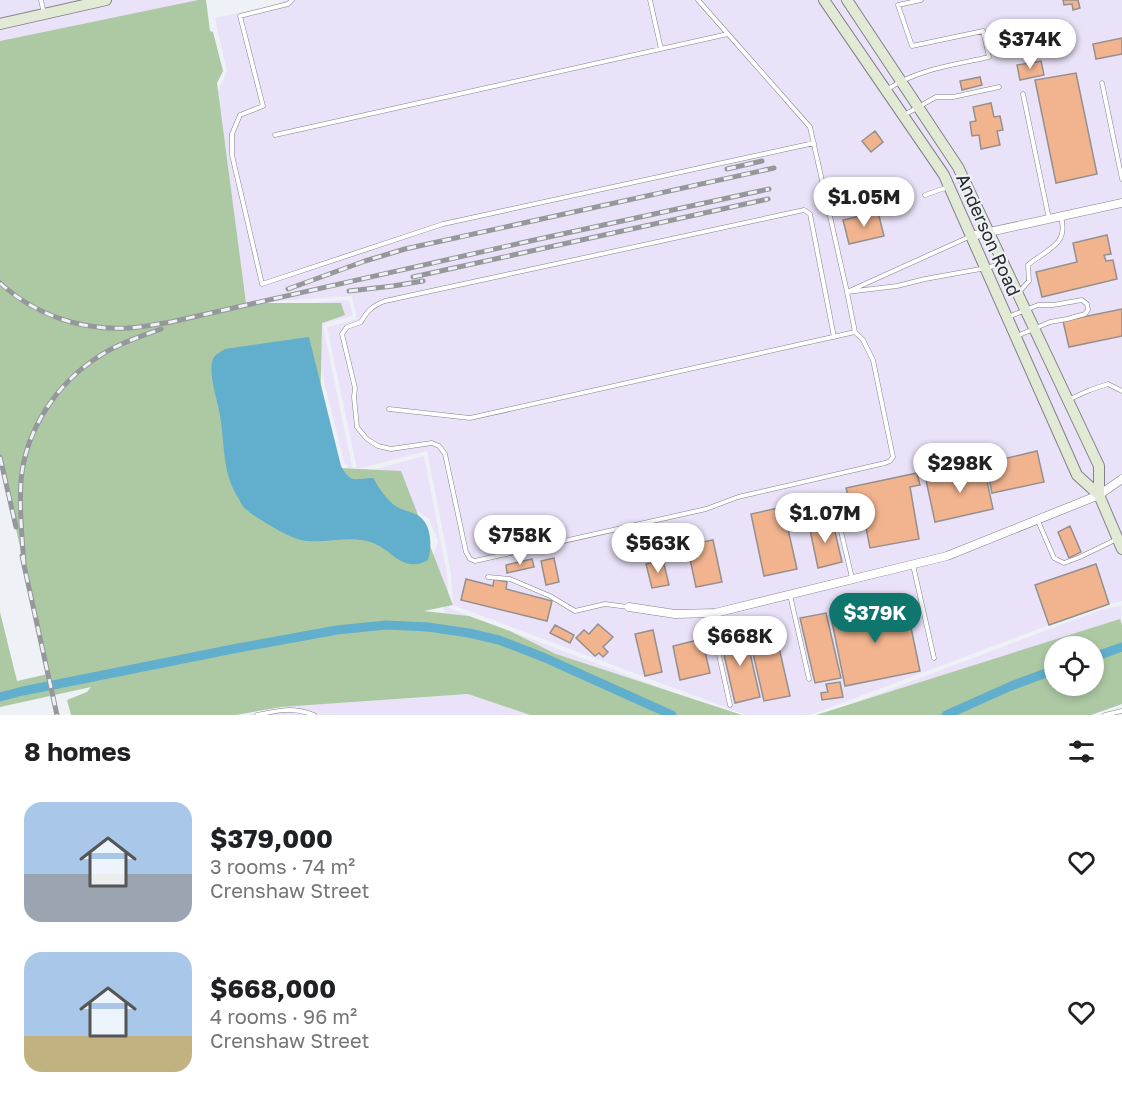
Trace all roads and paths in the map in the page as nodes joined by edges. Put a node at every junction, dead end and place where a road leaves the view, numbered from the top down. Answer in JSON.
{"nodes":[{"id":1,"x":41,"y":0,"type":"edge"},
{"id":2,"x":106,"y":0,"type":"edge"},
{"id":3,"x":292,"y":0,"type":"edge"},
{"id":4,"x":650,"y":0,"type":"edge"},
{"id":5,"x":698,"y":0,"type":"edge"},
{"id":6,"x":824,"y":0,"type":"edge"},
{"id":7,"x":847,"y":0,"type":"edge"},
{"id":8,"x":921,"y":0,"type":"edge"},
{"id":9,"x":44,"y":14,"type":"junction"},
{"id":10,"x":0,"y":24,"type":"edge"},
{"id":11,"x":728,"y":34,"type":"junction"},
{"id":12,"x":661,"y":49,"type":"junction"},
{"id":13,"x":901,"y":80,"type":"junction"},
{"id":14,"x":1102,"y":83,"type":"dead end"},
{"id":15,"x":999,"y":87,"type":"dead end"},
{"id":16,"x":886,"y":90,"type":"junction"},
{"id":17,"x":1023,"y":94,"type":"dead end"},
{"id":18,"x":919,"y":107,"type":"junction"},
{"id":19,"x":903,"y":116,"type":"junction"},
{"id":20,"x":275,"y":135,"type":"dead end"},
{"id":21,"x":813,"y":143,"type":"junction"},
{"id":22,"x":1122,"y":179,"type":"edge"},
{"id":23,"x":949,"y":187,"type":"junction"},
{"id":24,"x":925,"y":195,"type":"dead end"},
{"id":25,"x":1122,"y":203,"type":"edge"},
{"id":26,"x":1061,"y":217,"type":"junction"},
{"id":27,"x":1049,"y":219,"type":"junction"},
{"id":28,"x":990,"y":232,"type":"junction"},
{"id":29,"x":971,"y":236,"type":"junction"},
{"id":30,"x":1005,"y":263,"type":"junction"},
{"id":31,"x":986,"y":268,"type":"junction"},
{"id":32,"x":847,"y":292,"type":"junction"},
{"id":33,"x":1018,"y":292,"type":"junction"},
{"id":34,"x":1026,"y":309,"type":"junction"},
{"id":35,"x":1007,"y":317,"type":"junction"},
{"id":36,"x":1035,"y":328,"type":"junction"},
{"id":37,"x":855,"y":332,"type":"junction"},
{"id":38,"x":1016,"y":336,"type":"junction"},
{"id":39,"x":834,"y":337,"type":"junction"},
{"id":40,"x":1122,"y":391,"type":"edge"},
{"id":41,"x":1068,"y":400,"type":"junction"},
{"id":42,"x":389,"y":409,"type":"dead end"},
{"id":43,"x":1122,"y":479,"type":"edge"},
{"id":44,"x":1099,"y":495,"type":"junction"},
{"id":45,"x":1037,"y":520,"type":"junction"},
{"id":46,"x":839,"y":523,"type":"dead end"},
{"id":47,"x":1119,"y":539,"type":"edge"},
{"id":48,"x":913,"y":564,"type":"junction"},
{"id":49,"x":488,"y":577,"type":"dead end"},
{"id":50,"x":853,"y":579,"type":"junction"},
{"id":51,"x":790,"y":594,"type":"junction"},
{"id":52,"x":629,"y":607,"type":"joint"},
{"id":53,"x":710,"y":613,"type":"junction"},
{"id":54,"x":933,"y":657,"type":"dead end"},
{"id":55,"x":809,"y":679,"type":"dead end"},
{"id":56,"x":730,"y":705,"type":"dead end"},
{"id":57,"x":1122,"y":711,"type":"edge"},
{"id":58,"x":297,"y":712,"type":"edge"},
{"id":59,"x":257,"y":715,"type":"edge"},
{"id":60,"x":314,"y":715,"type":"edge"},
{"id":61,"x":1105,"y":715,"type":"edge"}],
"edges":[{"from":1,"to":9,"type":"lane"},
{"from":2,"to":9,"type":"main road"},
{"from":3,"to":21,"type":"lane"},
{"from":4,"to":12,"type":"lane"},
{"from":5,"to":11,"type":"lane"},
{"from":6,"to":16,"type":"main road","name":"Anderson Road"},
{"from":7,"to":13,"type":"main road","name":"Anderson Road"},
{"from":8,"to":13,"type":"lane"},
{"from":9,"to":10,"type":"main road"},
{"from":11,"to":12,"type":"lane"},
{"from":11,"to":21,"type":"lane"},
{"from":12,"to":20,"type":"lane"},
{"from":13,"to":16,"type":"lane"},
{"from":13,"to":18,"type":"main road","name":"Anderson Road"},
{"from":14,"to":22,"type":"lane"},
{"from":15,"to":18,"type":"lane"},
{"from":16,"to":19,"type":"main road","name":"Anderson Road"},
{"from":17,"to":27,"type":"lane"},
{"from":18,"to":19,"type":"lane"},
{"from":18,"to":28,"type":"main road","name":"Anderson Road"},
{"from":19,"to":23,"type":"main road","name":"Anderson Road"},
{"from":21,"to":32,"type":"lane"},
{"from":23,"to":24,"type":"lane"},
{"from":23,"to":29,"type":"main road","name":"Anderson Road"},
{"from":25,"to":26,"type":"street"},
{"from":26,"to":27,"type":"street"},
{"from":26,"to":33,"type":"lane"},
{"from":27,"to":28,"type":"street"},
{"from":28,"to":29,"type":"street"},
{"from":28,"to":30,"type":"main road","name":"Anderson Road"},
{"from":29,"to":31,"type":"main road","name":"Anderson Road"},
{"from":29,"to":32,"type":"lane"},
{"from":30,"to":31,"type":"lane"},
{"from":30,"to":33,"type":"main road","name":"Anderson Road"},
{"from":31,"to":32,"type":"lane"},
{"from":31,"to":35,"type":"main road","name":"Anderson Road"},
{"from":32,"to":37,"type":"lane"},
{"from":33,"to":34,"type":"main road","name":"Anderson Road"},
{"from":34,"to":35,"type":"lane"},
{"from":34,"to":36,"type":"main road","name":"Anderson Road"},
{"from":34,"to":36,"type":"lane"},
{"from":35,"to":38,"type":"main road","name":"Anderson Road"},
{"from":36,"to":38,"type":"lane"},
{"from":36,"to":41,"type":"main road","name":"Anderson Road"},
{"from":37,"to":39,"type":"lane"},
{"from":37,"to":39,"type":"lane"},
{"from":38,"to":44,"type":"main road","name":"Anderson Road"},
{"from":39,"to":42,"type":"lane"},
{"from":40,"to":41,"type":"lane"},
{"from":41,"to":44,"type":"main road","name":"Anderson Road"},
{"from":43,"to":44,"type":"street"},
{"from":44,"to":45,"type":"street"},
{"from":44,"to":47,"type":"main road","name":"Anderson Road"},
{"from":45,"to":47,"type":"lane"},
{"from":45,"to":48,"type":"street"},
{"from":46,"to":50,"type":"lane"},
{"from":48,"to":50,"type":"street"},
{"from":48,"to":54,"type":"lane"},
{"from":49,"to":52,"type":"lane"},
{"from":50,"to":51,"type":"street"},
{"from":51,"to":53,"type":"street"},
{"from":51,"to":55,"type":"lane"},
{"from":52,"to":53,"type":"street"},
{"from":53,"to":56,"type":"lane"},
{"from":57,"to":61,"type":"lane"},
{"from":58,"to":59,"type":"lane"},
{"from":58,"to":60,"type":"lane"}]}
